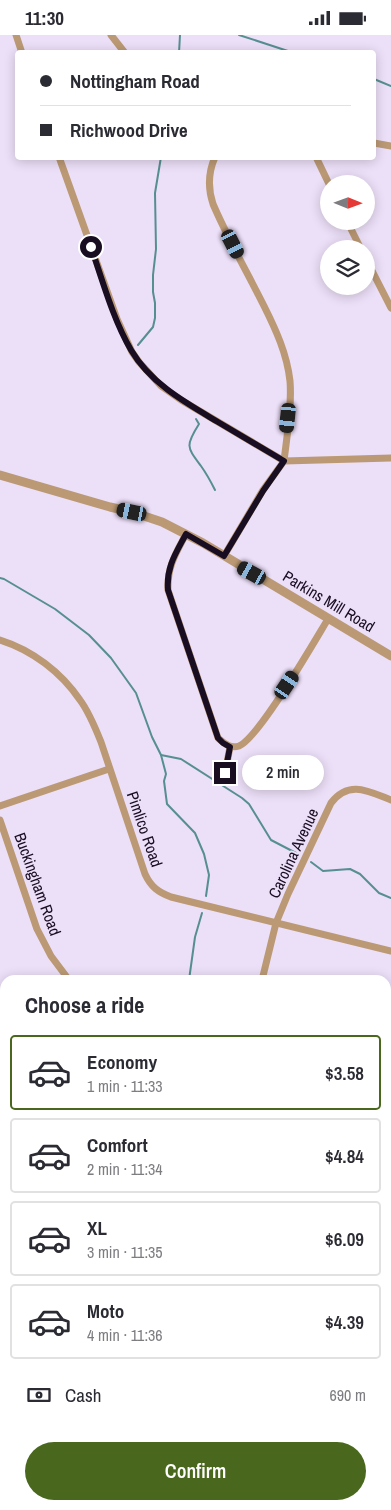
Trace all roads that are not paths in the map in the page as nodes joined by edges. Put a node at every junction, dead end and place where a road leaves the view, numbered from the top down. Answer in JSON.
{"nodes":[{"id":1,"x":16,"y":35,"type":"edge"},
{"id":2,"x":111,"y":35,"type":"edge"},
{"id":3,"x":21,"y":50,"type":"edge"},
{"id":4,"x":123,"y":50,"type":"edge"},
{"id":5,"x":376,"y":143,"type":"edge"},
{"id":6,"x":391,"y":146,"type":"edge"},
{"id":7,"x":60,"y":160,"type":"edge"},
{"id":8,"x":213,"y":160,"type":"edge"},
{"id":9,"x":317,"y":160,"type":"edge"},
{"id":10,"x":325,"y":175,"type":"edge"},
{"id":11,"x":375,"y":277,"type":"edge"},
{"id":12,"x":391,"y":308,"type":"edge"},
{"id":13,"x":391,"y":458,"type":"edge"},
{"id":14,"x":284,"y":461,"type":"junction"},
{"id":15,"x":0,"y":475,"type":"edge"},
{"id":16,"x":186,"y":534,"type":"junction"},
{"id":17,"x":224,"y":556,"type":"junction"},
{"id":18,"x":328,"y":619,"type":"junction"},
{"id":19,"x":0,"y":640,"type":"edge"},
{"id":20,"x":391,"y":656,"type":"edge"},
{"id":21,"x":230,"y":747,"type":"junction"},
{"id":22,"x":109,"y":769,"type":"junction"},
{"id":23,"x":225,"y":773,"type":"dead end"},
{"id":24,"x":391,"y":800,"type":"edge"},
{"id":25,"x":0,"y":806,"type":"edge"},
{"id":26,"x":0,"y":819,"type":"edge"},
{"id":27,"x":276,"y":923,"type":"junction"},
{"id":28,"x":391,"y":951,"type":"edge"},
{"id":29,"x":65,"y":975,"type":"edge"},
{"id":30,"x":263,"y":975,"type":"edge"}],
"edges":[{"from":1,"to":3,"type":"street"},
{"from":2,"to":4,"type":"street"},
{"from":5,"to":6,"type":"street"},
{"from":7,"to":14,"type":"street"},
{"from":8,"to":14,"type":"street"},
{"from":9,"to":10,"type":"street"},
{"from":11,"to":12,"type":"street"},
{"from":13,"to":14,"type":"street"},
{"from":14,"to":17,"type":"street"},
{"from":15,"to":16,"type":"street","name":"Parkins Mill Road"},
{"from":16,"to":17,"type":"street","name":"Parkins Mill Road"},
{"from":16,"to":21,"type":"street"},
{"from":17,"to":18,"type":"street","name":"Parkins Mill Road"},
{"from":18,"to":20,"type":"street","name":"Parkins Mill Road"},
{"from":18,"to":21,"type":"street"},
{"from":19,"to":22,"type":"street","name":"Pimlico Road"},
{"from":21,"to":23,"type":"street"},
{"from":22,"to":25,"type":"street"},
{"from":22,"to":27,"type":"street","name":"Pimlico Road"},
{"from":24,"to":27,"type":"street","name":"Carolina Avenue"},
{"from":26,"to":29,"type":"street","name":"Buckingham Road"},
{"from":27,"to":28,"type":"street","name":"Pimlico Road"},
{"from":27,"to":30,"type":"street","name":"Carolina Avenue"}]}
